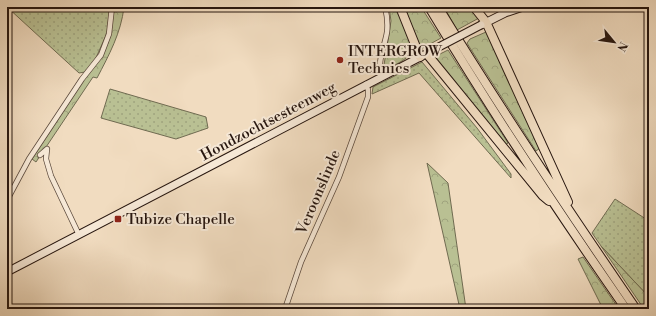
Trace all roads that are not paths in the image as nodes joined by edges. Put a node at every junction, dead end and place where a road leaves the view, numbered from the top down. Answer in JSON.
{"nodes":[{"id":1,"x":112,"y":7,"type":"edge"},
{"id":2,"x":385,"y":7,"type":"edge"},
{"id":3,"x":400,"y":7,"type":"edge"},
{"id":4,"x":428,"y":7,"type":"edge"},
{"id":5,"x":438,"y":7,"type":"edge"},
{"id":6,"x":474,"y":7,"type":"edge"},
{"id":7,"x":523,"y":7,"type":"edge"},
{"id":8,"x":483,"y":24,"type":"junction"},
{"id":9,"x":427,"y":53,"type":"junction"},
{"id":10,"x":382,"y":76,"type":"junction"},
{"id":11,"x":366,"y":84,"type":"junction"},
{"id":12,"x":40,"y":155,"type":"dead end"},
{"id":13,"x":7,"y":200,"type":"edge"},
{"id":14,"x":556,"y":207,"type":"junction"},
{"id":15,"x":573,"y":217,"type":"junction"},
{"id":16,"x":79,"y":234,"type":"junction"},
{"id":17,"x":7,"y":272,"type":"edge"},
{"id":18,"x":285,"y":309,"type":"edge"},
{"id":19,"x":626,"y":309,"type":"edge"},
{"id":20,"x":636,"y":309,"type":"edge"}],
"edges":[{"from":1,"to":13,"type":"street"},
{"from":2,"to":10,"type":"street"},
{"from":3,"to":9,"type":"highway"},
{"from":4,"to":14,"type":"highway"},
{"from":5,"to":15,"type":"highway"},
{"from":6,"to":8,"type":"highway"},
{"from":7,"to":8,"type":"main road","name":"Hondzochtsesteenweg"},
{"from":8,"to":9,"type":"main road","name":"Hondzochtsesteenweg","bridge":true},
{"from":8,"to":15,"type":"highway"},
{"from":9,"to":10,"type":"main road","name":"Hondzochtsesteenweg"},
{"from":9,"to":14,"type":"highway"},
{"from":10,"to":11,"type":"main road","name":"Hondzochtsesteenweg"},
{"from":11,"to":16,"type":"main road","name":"Hondzochtsesteenweg"},
{"from":11,"to":18,"type":"street","name":"Veroonslinde"},
{"from":12,"to":16,"type":"street"},
{"from":14,"to":19,"type":"highway"},
{"from":15,"to":20,"type":"highway"},
{"from":16,"to":17,"type":"main road","name":"Hondzochtsesteenweg"}]}
